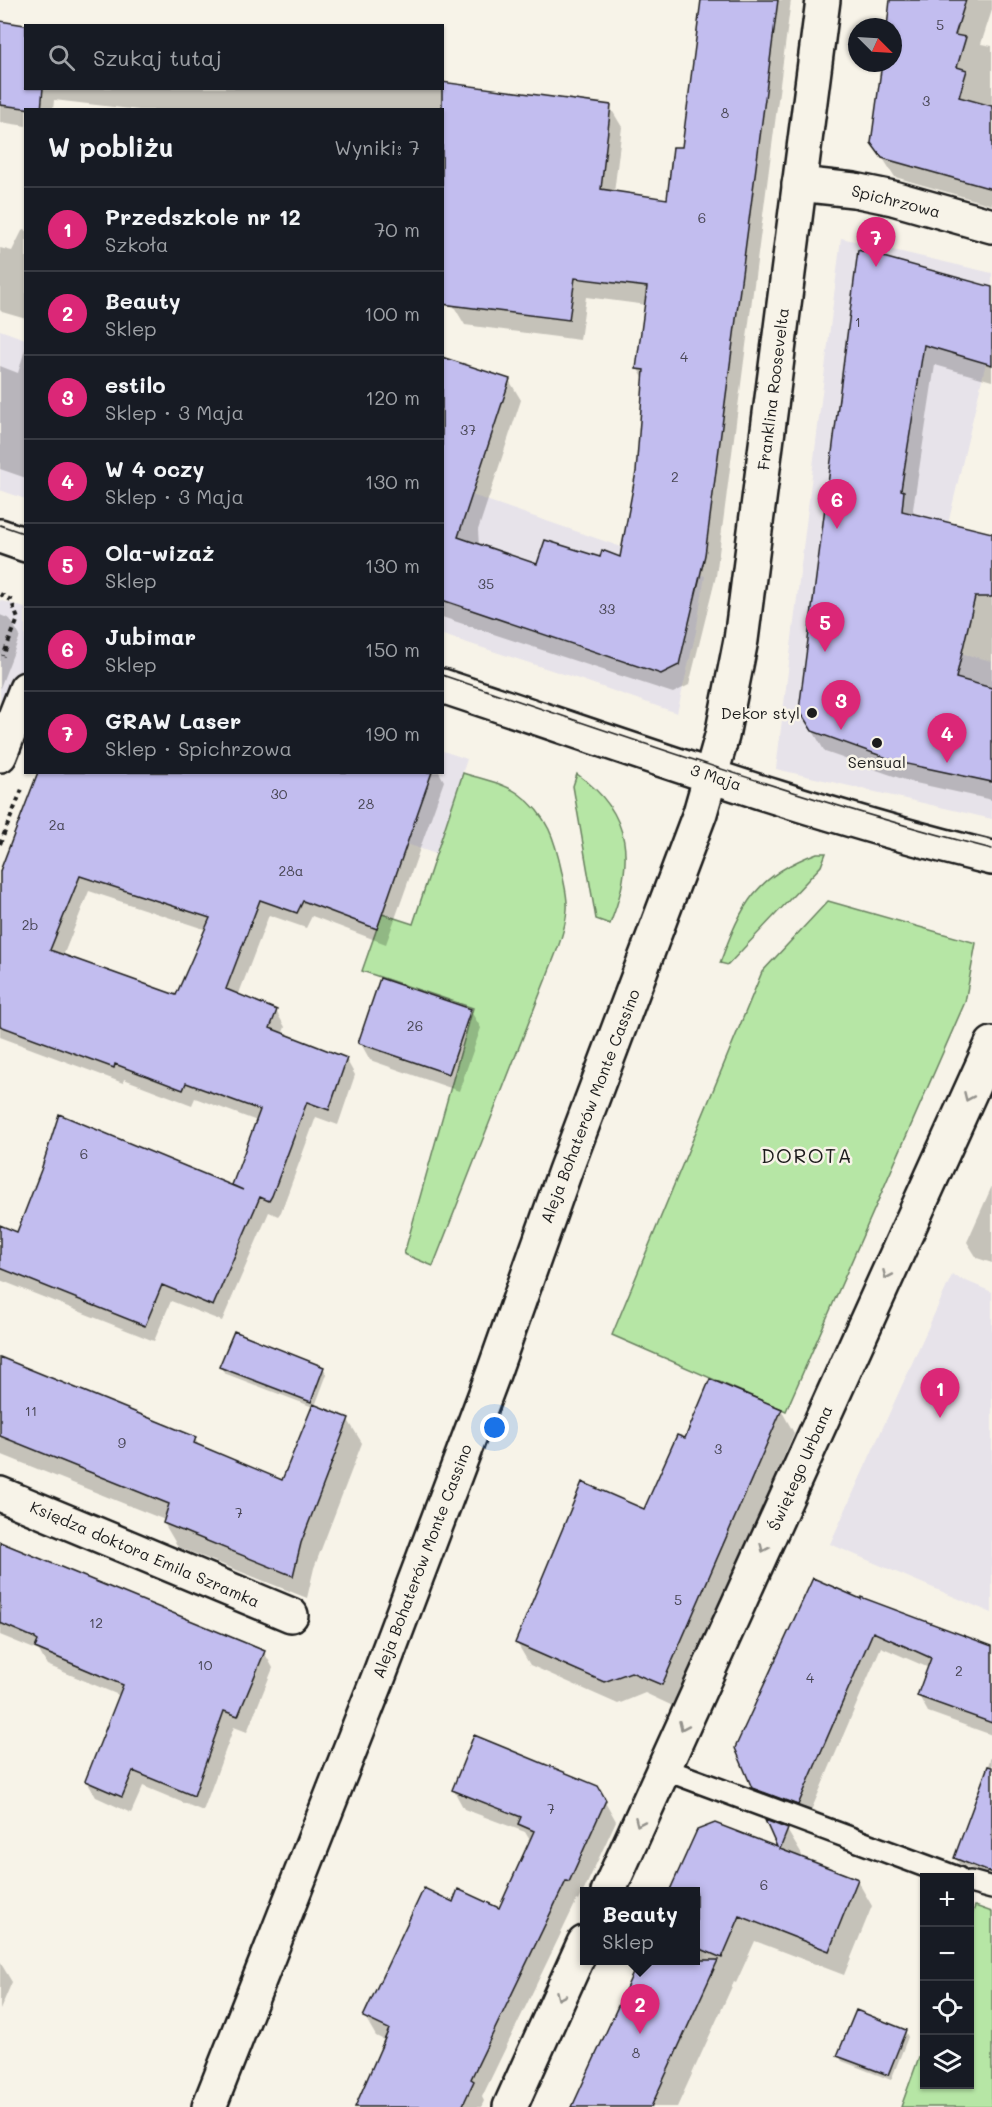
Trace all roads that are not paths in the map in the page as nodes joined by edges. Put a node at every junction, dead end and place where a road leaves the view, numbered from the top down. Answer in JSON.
{"nodes":[{"id":1,"x":823,"y":0,"type":"edge"},
{"id":2,"x":799,"y":184,"type":"junction"},
{"id":3,"x":992,"y":226,"type":"edge"},
{"id":4,"x":0,"y":536,"type":"edge"},
{"id":5,"x":24,"y":544,"type":"edge"},
{"id":6,"x":444,"y":687,"type":"edge"},
{"id":7,"x":24,"y":694,"type":"edge"},
{"id":8,"x":0,"y":755,"type":"edge"},
{"id":9,"x":712,"y":776,"type":"junction"},
{"id":10,"x":992,"y":858,"type":"edge"},
{"id":11,"x":992,"y":1044,"type":"edge"},
{"id":12,"x":0,"y":1494,"type":"edge"},
{"id":13,"x":291,"y":1615,"type":"dead end"},
{"id":14,"x":663,"y":1769,"type":"junction"},
{"id":15,"x":944,"y":1873,"type":"edge"},
{"id":16,"x":974,"y":1883,"type":"edge"},
{"id":17,"x":610,"y":1887,"type":"edge"},
{"id":18,"x":992,"y":1888,"type":"edge"},
{"id":19,"x":580,"y":1954,"type":"edge"},
{"id":20,"x":209,"y":2107,"type":"edge"},
{"id":21,"x":510,"y":2107,"type":"edge"}],
"edges":[{"from":1,"to":2,"type":"street","name":"Franklina Roosevelta"},
{"from":2,"to":3,"type":"street","name":"Spichrzowa"},
{"from":2,"to":9,"type":"street","name":"Franklina Roosevelta"},
{"from":4,"to":5,"type":"street"},
{"from":6,"to":9,"type":"street","name":"3 Maja"},
{"from":7,"to":8,"type":"street"},
{"from":9,"to":10,"type":"street","name":"3 Maja"},
{"from":9,"to":20,"type":"street","name":"Aleja Bohaterów Monte Cassino"},
{"from":11,"to":14,"type":"street","name":"Świętego Urbana","one_way":true},
{"from":12,"to":13,"type":"street","name":"Księdza doktora Emila Szramka"},
{"from":14,"to":15,"type":"lane"},
{"from":14,"to":17,"type":"street","name":"Świętego Urbana","one_way":true},
{"from":16,"to":18,"type":"lane"},
{"from":19,"to":21,"type":"street","one_way":true}]}
